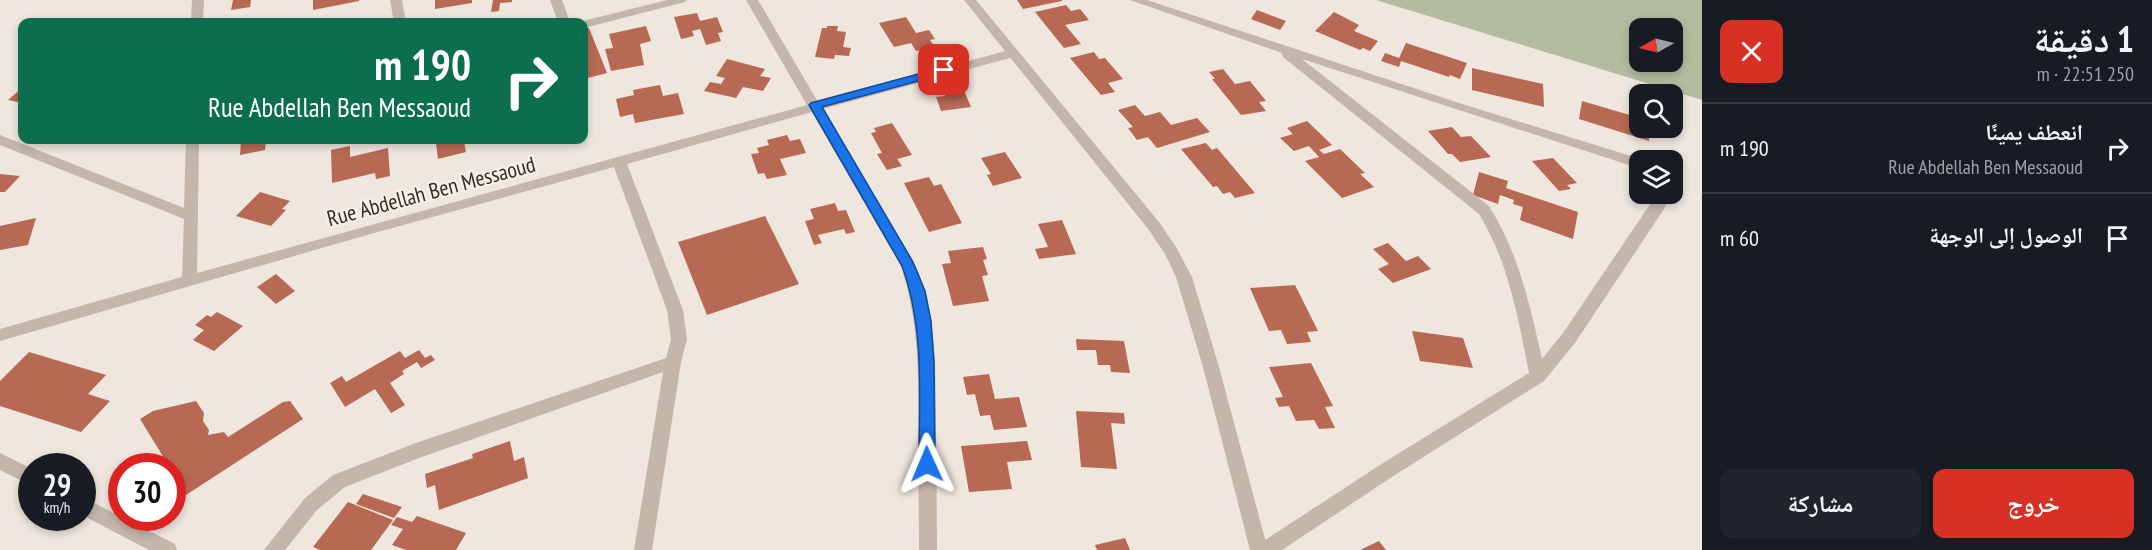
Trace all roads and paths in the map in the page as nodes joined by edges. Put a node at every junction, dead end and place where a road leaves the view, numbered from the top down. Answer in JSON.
{"nodes":[{"id":1,"x":198,"y":0,"type":"edge"},
{"id":2,"x":396,"y":0,"type":"edge"},
{"id":3,"x":556,"y":0,"type":"edge"},
{"id":4,"x":681,"y":0,"type":"edge"},
{"id":5,"x":752,"y":0,"type":"edge"},
{"id":6,"x":970,"y":0,"type":"edge"},
{"id":7,"x":1136,"y":0,"type":"edge"},
{"id":8,"x":197,"y":18,"type":"edge"},
{"id":9,"x":399,"y":18,"type":"edge"},
{"id":10,"x":563,"y":18,"type":"edge"},
{"id":11,"x":588,"y":23,"type":"edge"},
{"id":12,"x":1275,"y":45,"type":"junction"},
{"id":13,"x":1012,"y":53,"type":"junction"},
{"id":14,"x":815,"y":105,"type":"junction"},
{"id":15,"x":0,"y":140,"type":"edge"},
{"id":16,"x":193,"y":144,"type":"edge"},
{"id":17,"x":619,"y":161,"type":"junction"},
{"id":18,"x":1629,"y":161,"type":"edge"},
{"id":19,"x":1659,"y":204,"type":"edge"},
{"id":20,"x":192,"y":217,"type":"junction"},
{"id":21,"x":189,"y":281,"type":"junction"},
{"id":22,"x":0,"y":335,"type":"edge"},
{"id":23,"x":673,"y":362,"type":"junction"},
{"id":24,"x":1538,"y":375,"type":"junction"},
{"id":25,"x":0,"y":461,"type":"edge"},
{"id":26,"x":18,"y":471,"type":"edge"},
{"id":27,"x":96,"y":512,"type":"edge"},
{"id":28,"x":168,"y":550,"type":"edge"},
{"id":29,"x":273,"y":550,"type":"edge"},
{"id":30,"x":643,"y":550,"type":"edge"},
{"id":31,"x":928,"y":550,"type":"edge"},
{"id":32,"x":1258,"y":550,"type":"edge"},
{"id":33,"x":1266,"y":550,"type":"edge"}],
"edges":[{"from":1,"to":8,"type":"street"},
{"from":2,"to":9,"type":"street"},
{"from":3,"to":10,"type":"street"},
{"from":4,"to":11,"type":"street"},
{"from":5,"to":14,"type":"street"},
{"from":6,"to":13,"type":"street"},
{"from":7,"to":12,"type":"street"},
{"from":12,"to":18,"type":"street"},
{"from":12,"to":24,"type":"street"},
{"from":13,"to":14,"type":"street","name":"Rue Abdellah Ben Messaoud"},
{"from":13,"to":32,"type":"street"},
{"from":14,"to":17,"type":"street","name":"Rue Abdellah Ben Messaoud"},
{"from":14,"to":31,"type":"street"},
{"from":15,"to":20,"type":"street"},
{"from":16,"to":20,"type":"street"},
{"from":17,"to":21,"type":"street","name":"Rue Abdellah Ben Messaoud"},
{"from":17,"to":23,"type":"street"},
{"from":19,"to":24,"type":"street"},
{"from":20,"to":21,"type":"street"},
{"from":21,"to":22,"type":"street","name":"Rue Abdellah Ben Messaoud"},
{"from":23,"to":29,"type":"street"},
{"from":23,"to":30,"type":"street"},
{"from":24,"to":33,"type":"street"},
{"from":25,"to":26,"type":"street"},
{"from":27,"to":28,"type":"street"}]}
